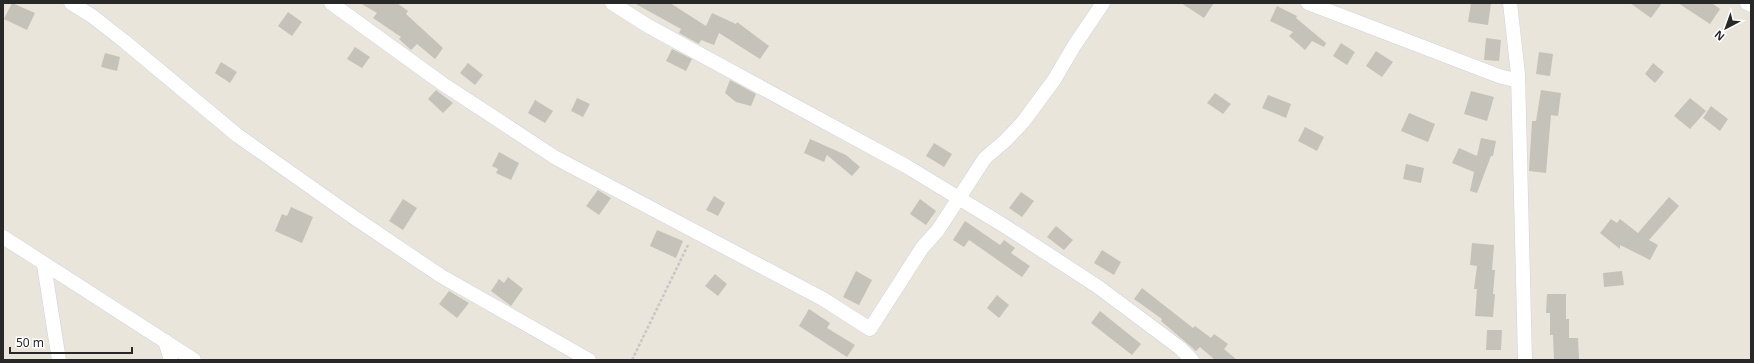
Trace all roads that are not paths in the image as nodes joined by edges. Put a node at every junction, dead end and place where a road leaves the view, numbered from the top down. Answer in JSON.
{"nodes":[{"id":1,"x":72,"y":3,"type":"edge"},
{"id":2,"x":331,"y":3,"type":"edge"},
{"id":3,"x":612,"y":3,"type":"edge"},
{"id":4,"x":1103,"y":3,"type":"edge"},
{"id":5,"x":1308,"y":3,"type":"edge"},
{"id":6,"x":1510,"y":3,"type":"edge"},
{"id":7,"x":1747,"y":3,"type":"edge"},
{"id":8,"x":1751,"y":5,"type":"edge"},
{"id":9,"x":1518,"y":82,"type":"junction"},
{"id":10,"x":959,"y":199,"type":"junction"},
{"id":11,"x":3,"y":237,"type":"edge"},
{"id":12,"x":44,"y":265,"type":"junction"},
{"id":13,"x":165,"y":341,"type":"junction"},
{"id":14,"x":59,"y":360,"type":"edge"},
{"id":15,"x":171,"y":360,"type":"edge"},
{"id":16,"x":194,"y":360,"type":"edge"},
{"id":17,"x":589,"y":360,"type":"edge"},
{"id":18,"x":1192,"y":360,"type":"edge"},
{"id":19,"x":1525,"y":360,"type":"edge"}],
"edges":[{"from":1,"to":17,"type":"street"},
{"from":2,"to":10,"type":"street"},
{"from":3,"to":10,"type":"street"},
{"from":4,"to":10,"type":"street"},
{"from":5,"to":9,"type":"street"},
{"from":6,"to":9,"type":"street"},
{"from":7,"to":8,"type":"street"},
{"from":9,"to":19,"type":"street"},
{"from":10,"to":18,"type":"street"},
{"from":11,"to":12,"type":"street"},
{"from":12,"to":13,"type":"street"},
{"from":12,"to":14,"type":"street"},
{"from":13,"to":15,"type":"street"},
{"from":13,"to":16,"type":"street"}]}
